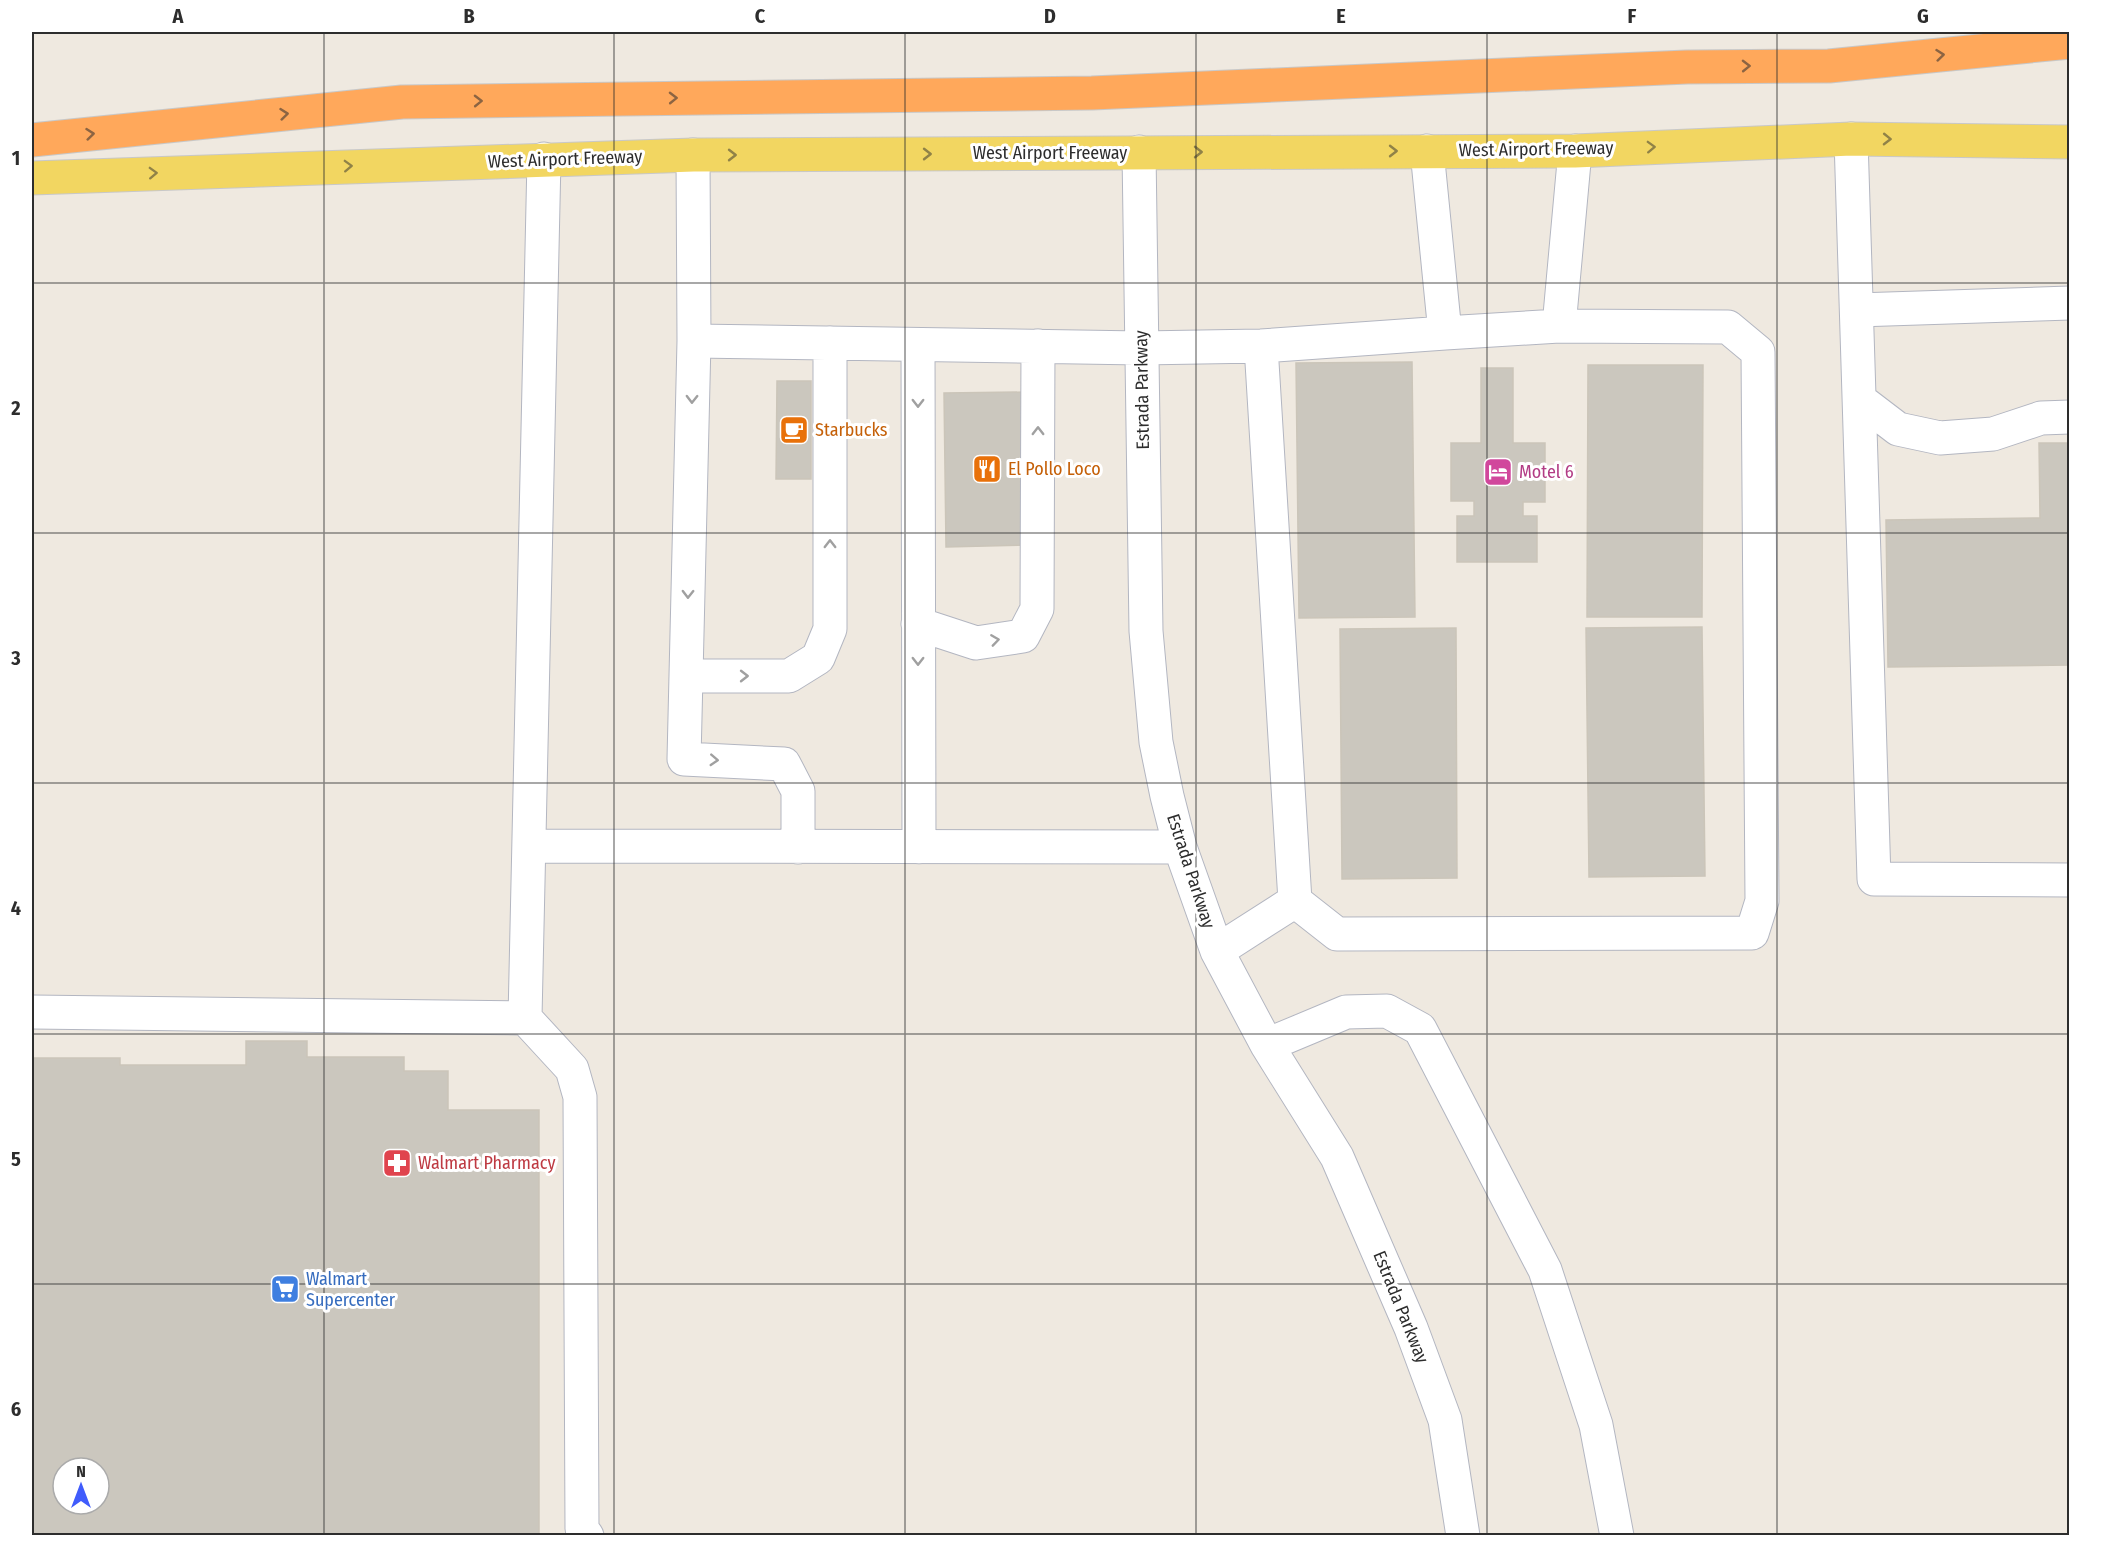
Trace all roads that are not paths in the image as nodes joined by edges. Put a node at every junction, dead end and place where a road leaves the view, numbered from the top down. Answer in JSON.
{"nodes":[{"id":1,"x":2070,"y":42,"type":"edge"},
{"id":2,"x":1851,"y":139,"type":"junction"},
{"id":3,"x":32,"y":140,"type":"edge"},
{"id":4,"x":2070,"y":142,"type":"edge"},
{"id":5,"x":1427,"y":150,"type":"junction"},
{"id":6,"x":1575,"y":150,"type":"junction"},
{"id":7,"x":1139,"y":153,"type":"junction"},
{"id":8,"x":693,"y":155,"type":"junction"},
{"id":9,"x":544,"y":159,"type":"junction"},
{"id":10,"x":32,"y":178,"type":"edge"},
{"id":11,"x":2070,"y":303,"type":"edge"},
{"id":12,"x":1857,"y":310,"type":"junction"},
{"id":13,"x":1559,"y":326,"type":"junction"},
{"id":14,"x":1445,"y":333,"type":"junction"},
{"id":15,"x":694,"y":341,"type":"junction"},
{"id":16,"x":830,"y":343,"type":"junction"},
{"id":17,"x":918,"y":345,"type":"junction"},
{"id":18,"x":1038,"y":346,"type":"junction"},
{"id":19,"x":1261,"y":346,"type":"junction"},
{"id":20,"x":1141,"y":348,"type":"junction"},
{"id":21,"x":1860,"y":400,"type":"junction"},
{"id":22,"x":2070,"y":417,"type":"edge"},
{"id":23,"x":918,"y":624,"type":"junction"},
{"id":24,"x":686,"y":676,"type":"junction"},
{"id":25,"x":529,"y":846,"type":"junction"},
{"id":26,"x":798,"y":847,"type":"junction"},
{"id":27,"x":919,"y":847,"type":"junction"},
{"id":28,"x":1180,"y":847,"type":"junction"},
{"id":29,"x":2070,"y":880,"type":"edge"},
{"id":30,"x":1295,"y":901,"type":"junction"},
{"id":31,"x":1217,"y":951,"type":"junction"},
{"id":32,"x":32,"y":1012,"type":"edge"},
{"id":33,"x":525,"y":1018,"type":"junction"},
{"id":34,"x":1267,"y":1045,"type":"junction"},
{"id":35,"x":587,"y":1536,"type":"edge"},
{"id":36,"x":1463,"y":1536,"type":"edge"},
{"id":37,"x":1617,"y":1536,"type":"edge"}],
"edges":[{"from":3,"to":1,"type":"highway","one_way":true},
{"from":2,"to":4,"type":"main road","name":"West Airport Freeway","one_way":true},
{"from":6,"to":2,"type":"main road","name":"West Airport Freeway","one_way":true},
{"from":2,"to":12,"type":"street"},
{"from":5,"to":6,"type":"main road","name":"West Airport Freeway"},
{"from":7,"to":5,"type":"main road","name":"West Airport Freeway","one_way":true},
{"from":5,"to":14,"type":"street"},
{"from":6,"to":13,"type":"street"},
{"from":8,"to":7,"type":"main road","name":"West Airport Freeway","one_way":true},
{"from":7,"to":20,"type":"street","name":"Estrada Parkway"},
{"from":8,"to":9,"type":"main road","name":"West Airport Freeway"},
{"from":8,"to":15,"type":"street"},
{"from":10,"to":9,"type":"main road","name":"West Airport Freeway","one_way":true},
{"from":9,"to":25,"type":"street"},
{"from":11,"to":12,"type":"street"},
{"from":12,"to":21,"type":"street"},
{"from":13,"to":14,"type":"street"},
{"from":13,"to":30,"type":"street"},
{"from":14,"to":19,"type":"street"},
{"from":15,"to":16,"type":"street"},
{"from":15,"to":24,"type":"street","one_way":true},
{"from":16,"to":17,"type":"street"},
{"from":24,"to":16,"type":"street","one_way":true},
{"from":17,"to":18,"type":"street"},
{"from":17,"to":23,"type":"street","one_way":true},
{"from":18,"to":20,"type":"street"},
{"from":23,"to":18,"type":"street","one_way":true},
{"from":19,"to":20,"type":"street"},
{"from":19,"to":30,"type":"street"},
{"from":20,"to":28,"type":"street","name":"Estrada Parkway"},
{"from":21,"to":22,"type":"street"},
{"from":21,"to":29,"type":"street"},
{"from":23,"to":27,"type":"street","one_way":true},
{"from":24,"to":26,"type":"street","one_way":true},
{"from":25,"to":26,"type":"street"},
{"from":25,"to":33,"type":"street"},
{"from":26,"to":27,"type":"street"},
{"from":27,"to":28,"type":"street"},
{"from":28,"to":31,"type":"street","name":"Estrada Parkway"},
{"from":30,"to":31,"type":"street"},
{"from":31,"to":34,"type":"street","name":"Estrada Parkway"},
{"from":32,"to":33,"type":"street"},
{"from":33,"to":35,"type":"street"},
{"from":34,"to":36,"type":"street","name":"Estrada Parkway"},
{"from":34,"to":37,"type":"street"}]}
